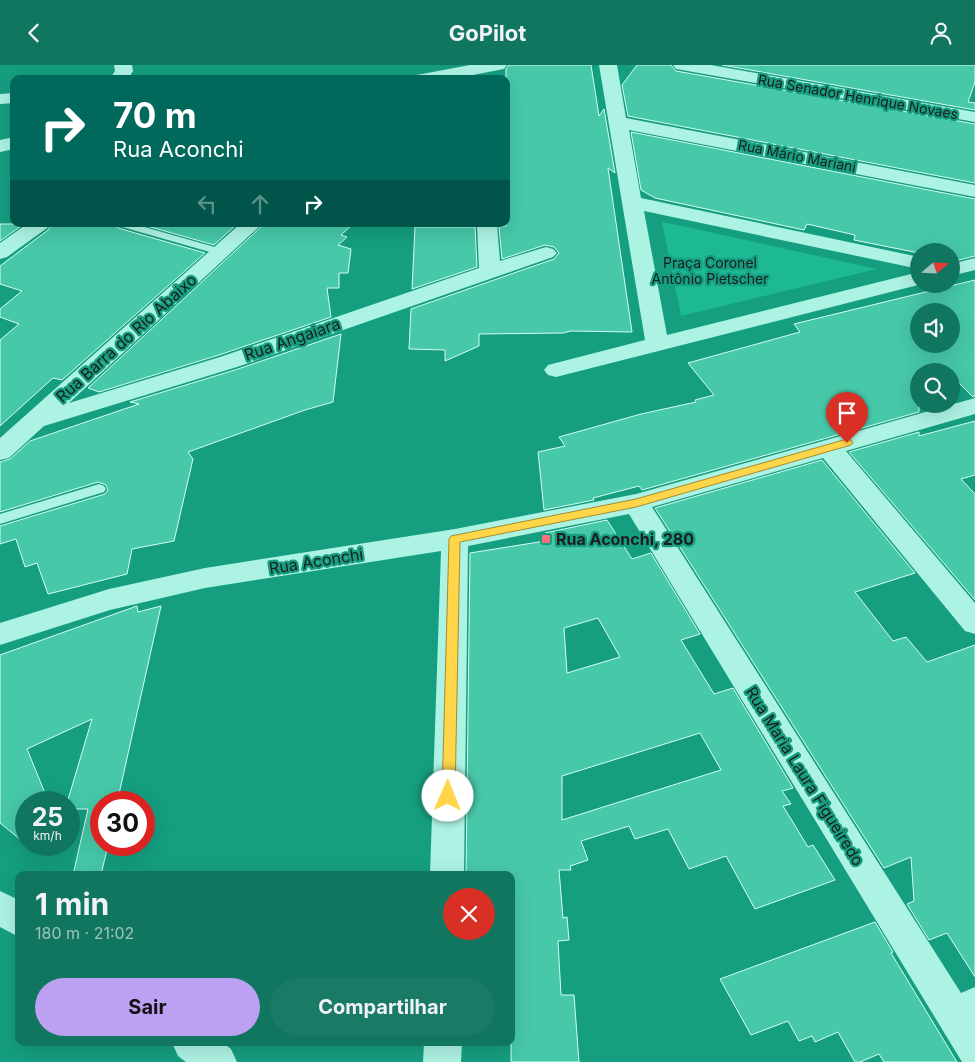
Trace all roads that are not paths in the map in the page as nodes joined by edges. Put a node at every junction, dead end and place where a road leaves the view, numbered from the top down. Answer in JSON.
{"nodes":[{"id":1,"x":498,"y":65,"type":"edge"},
{"id":2,"x":608,"y":65,"type":"edge"},
{"id":3,"x":682,"y":65,"type":"edge"},
{"id":4,"x":475,"y":74,"type":"edge"},
{"id":5,"x":975,"y":117,"type":"edge"},
{"id":6,"x":618,"y":122,"type":"junction"},
{"id":7,"x":975,"y":191,"type":"edge"},
{"id":8,"x":631,"y":202,"type":"junction"},
{"id":9,"x":36,"y":227,"type":"edge"},
{"id":10,"x":134,"y":227,"type":"edge"},
{"id":11,"x":249,"y":227,"type":"edge"},
{"id":12,"x":487,"y":227,"type":"edge"},
{"id":13,"x":221,"y":252,"type":"junction"},
{"id":14,"x":0,"y":253,"type":"edge"},
{"id":15,"x":546,"y":253,"type":"dead end"},
{"id":16,"x":910,"y":261,"type":"edge"},
{"id":17,"x":975,"y":264,"type":"edge"},
{"id":18,"x":960,"y":268,"type":"edge"},
{"id":19,"x":490,"y":271,"type":"junction"},
{"id":20,"x":910,"y":280,"type":"edge"},
{"id":21,"x":657,"y":343,"type":"junction"},
{"id":22,"x":556,"y":370,"type":"dead end"},
{"id":23,"x":975,"y":406,"type":"edge"},
{"id":24,"x":36,"y":420,"type":"junction"},
{"id":25,"x":829,"y":448,"type":"junction"},
{"id":26,"x":0,"y":452,"type":"edge"},
{"id":27,"x":99,"y":489,"type":"dead end"},
{"id":28,"x":636,"y":503,"type":"junction"},
{"id":29,"x":0,"y":519,"type":"edge"},
{"id":30,"x":455,"y":539,"type":"junction"},
{"id":31,"x":975,"y":623,"type":"edge"},
{"id":32,"x":0,"y":634,"type":"edge"},
{"id":33,"x":447,"y":871,"type":"edge"},
{"id":34,"x":0,"y":907,"type":"edge"},
{"id":35,"x":15,"y":918,"type":"edge"},
{"id":36,"x":964,"y":1009,"type":"edge"},
{"id":37,"x":195,"y":1046,"type":"edge"},
{"id":38,"x":443,"y":1046,"type":"edge"},
{"id":39,"x":975,"y":1049,"type":"edge"},
{"id":40,"x":218,"y":1062,"type":"edge"},
{"id":41,"x":442,"y":1062,"type":"edge"}],
"edges":[{"from":1,"to":4,"type":"street"},
{"from":2,"to":6,"type":"street"},
{"from":3,"to":5,"type":"street","name":"Rua Senador Henrique Novaes"},
{"from":6,"to":7,"type":"street","name":"Rua Mário Mariani"},
{"from":6,"to":8,"type":"street"},
{"from":8,"to":16,"type":"street"},
{"from":8,"to":21,"type":"street"},
{"from":9,"to":14,"type":"street"},
{"from":10,"to":13,"type":"lane"},
{"from":11,"to":13,"type":"street","name":"Rua Barra do Rio Abaixo"},
{"from":12,"to":19,"type":"street"},
{"from":13,"to":24,"type":"street","name":"Rua Barra do Rio Abaixo"},
{"from":15,"to":19,"type":"street","name":"Rua Angaiara"},
{"from":17,"to":18,"type":"street"},
{"from":19,"to":24,"type":"street","name":"Rua Angaiara"},
{"from":20,"to":21,"type":"street"},
{"from":21,"to":22,"type":"street"},
{"from":23,"to":25,"type":"street","name":"Rua Aconchi"},
{"from":24,"to":26,"type":"street","name":"Rua Barra do Rio Abaixo"},
{"from":25,"to":28,"type":"street","name":"Rua Aconchi"},
{"from":25,"to":31,"type":"street"},
{"from":27,"to":29,"type":"lane"},
{"from":28,"to":30,"type":"street","name":"Rua Aconchi"},
{"from":28,"to":36,"type":"street","name":"Rua Maria Laura Figueiredo"},
{"from":30,"to":32,"type":"street","name":"Rua Aconchi"},
{"from":30,"to":33,"type":"street"},
{"from":34,"to":35,"type":"street"},
{"from":36,"to":39,"type":"street","name":"Rua Maria Laura Figueiredo"},
{"from":37,"to":40,"type":"street"},
{"from":38,"to":41,"type":"street"}]}
